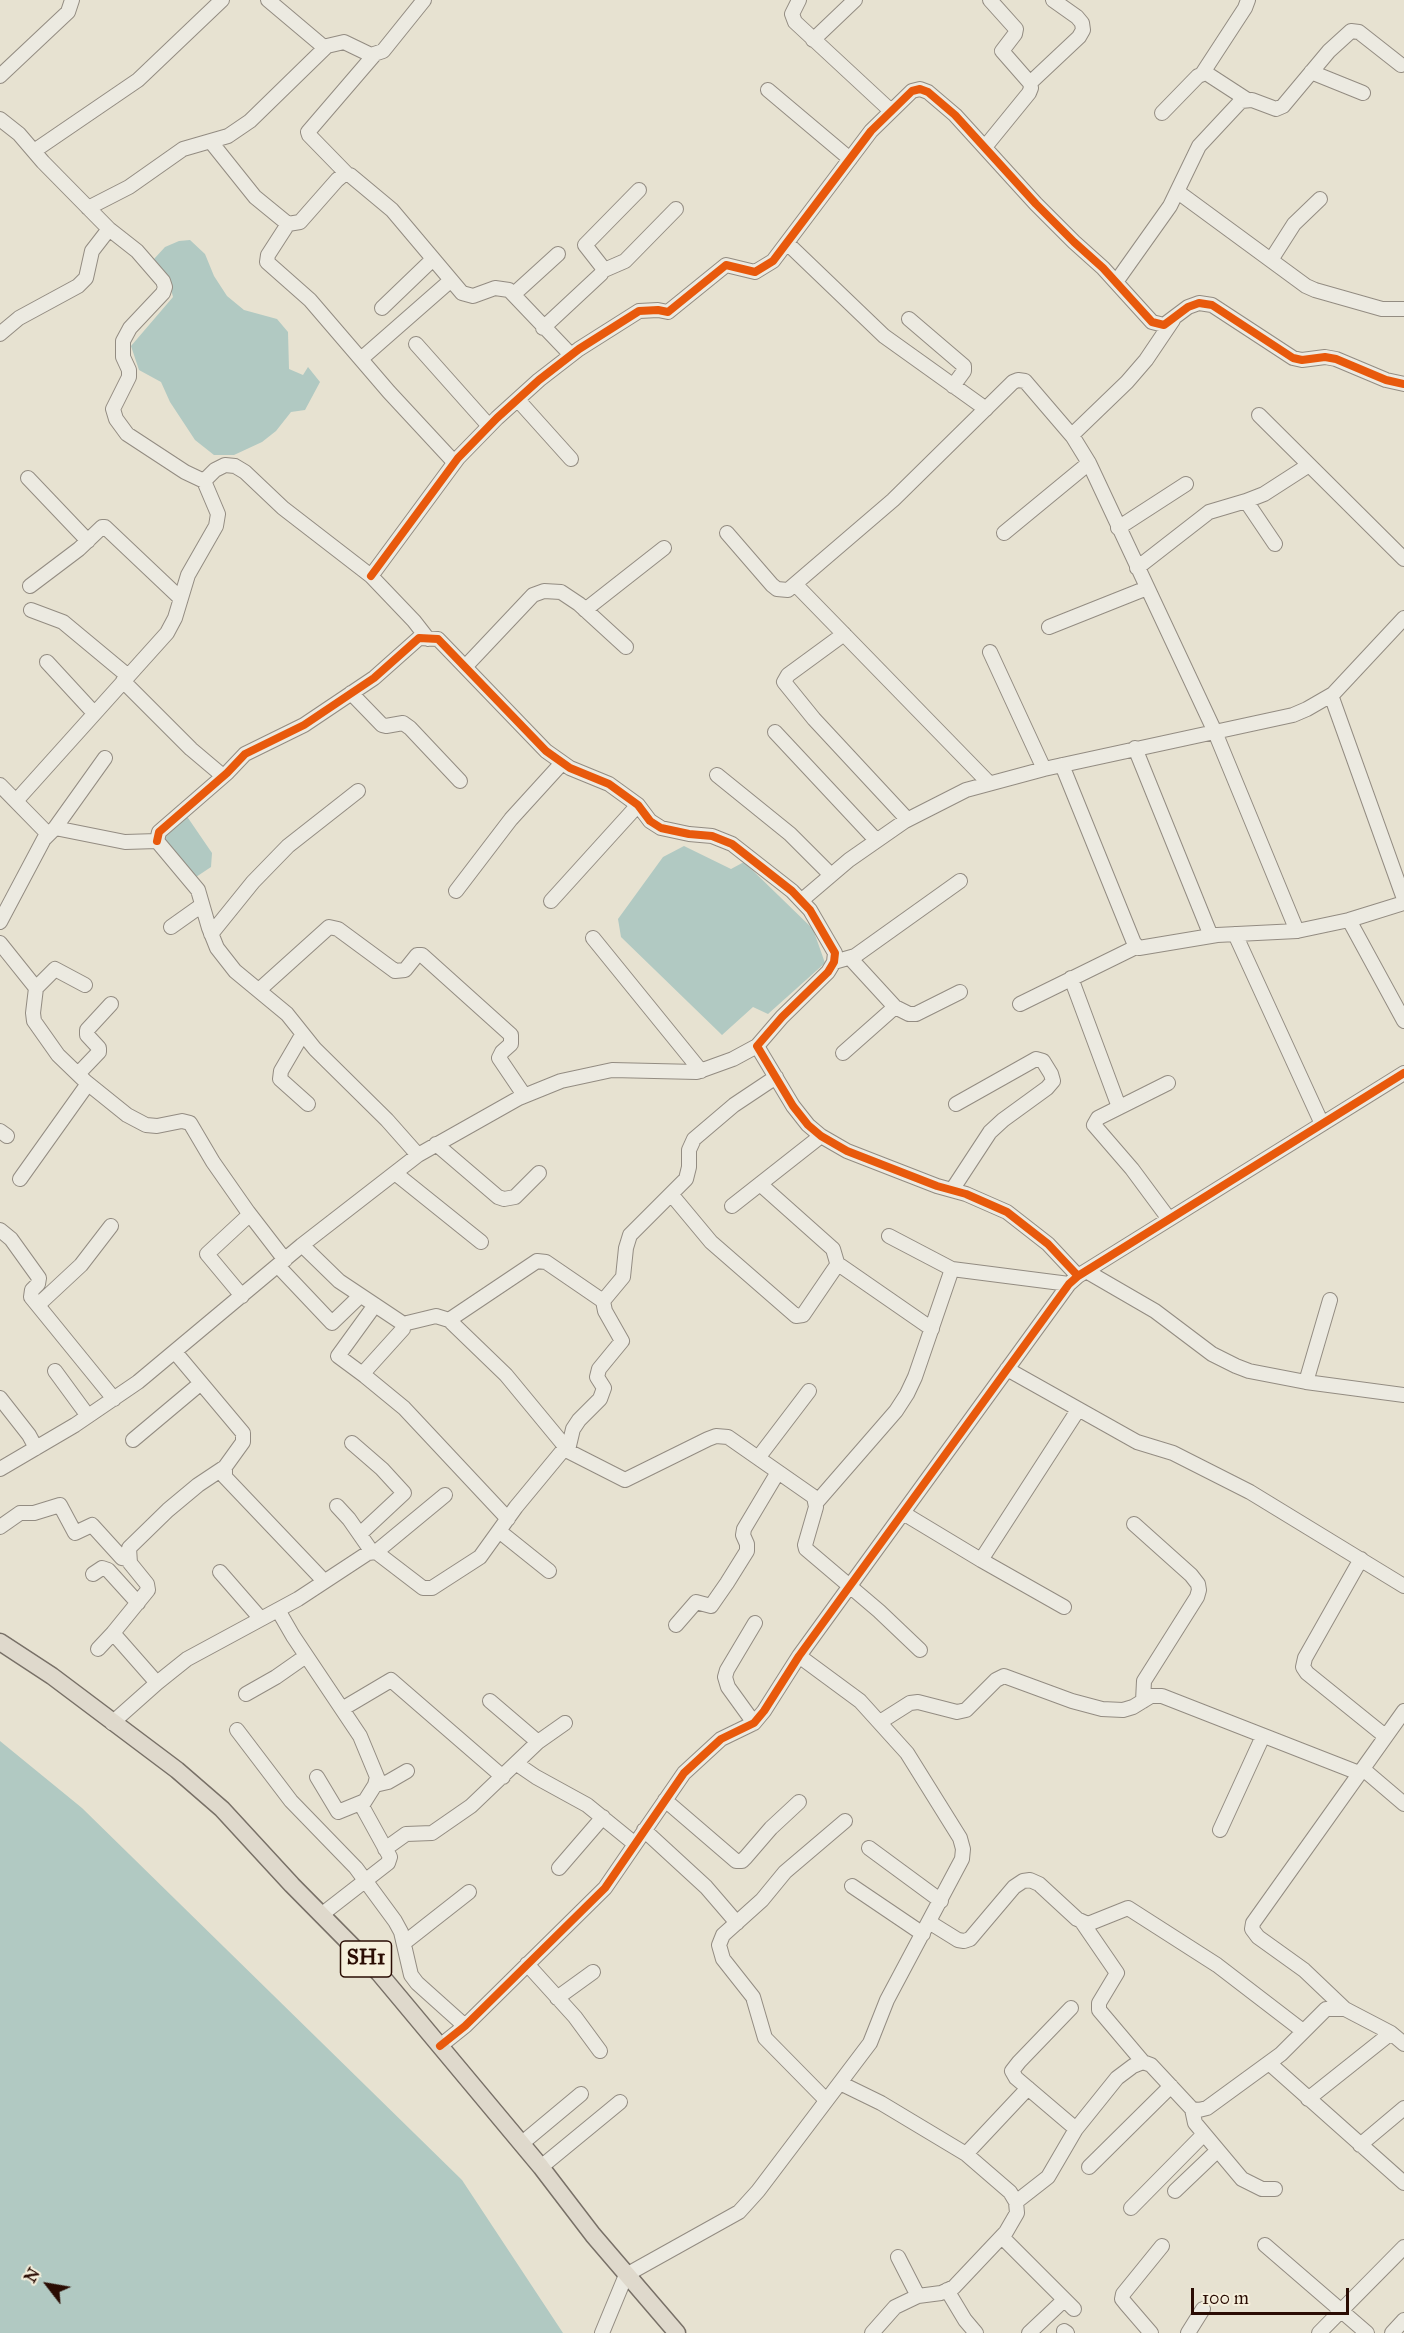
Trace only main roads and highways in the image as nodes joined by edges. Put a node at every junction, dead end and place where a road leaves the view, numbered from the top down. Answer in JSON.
{"nodes":[{"id":1,"x":0,"y":1642,"type":"edge"},
{"id":2,"x":676,"y":2333,"type":"edge"}],
"edges":[{"from":1,"to":2,"type":"main road","number":"SH1"}]}
